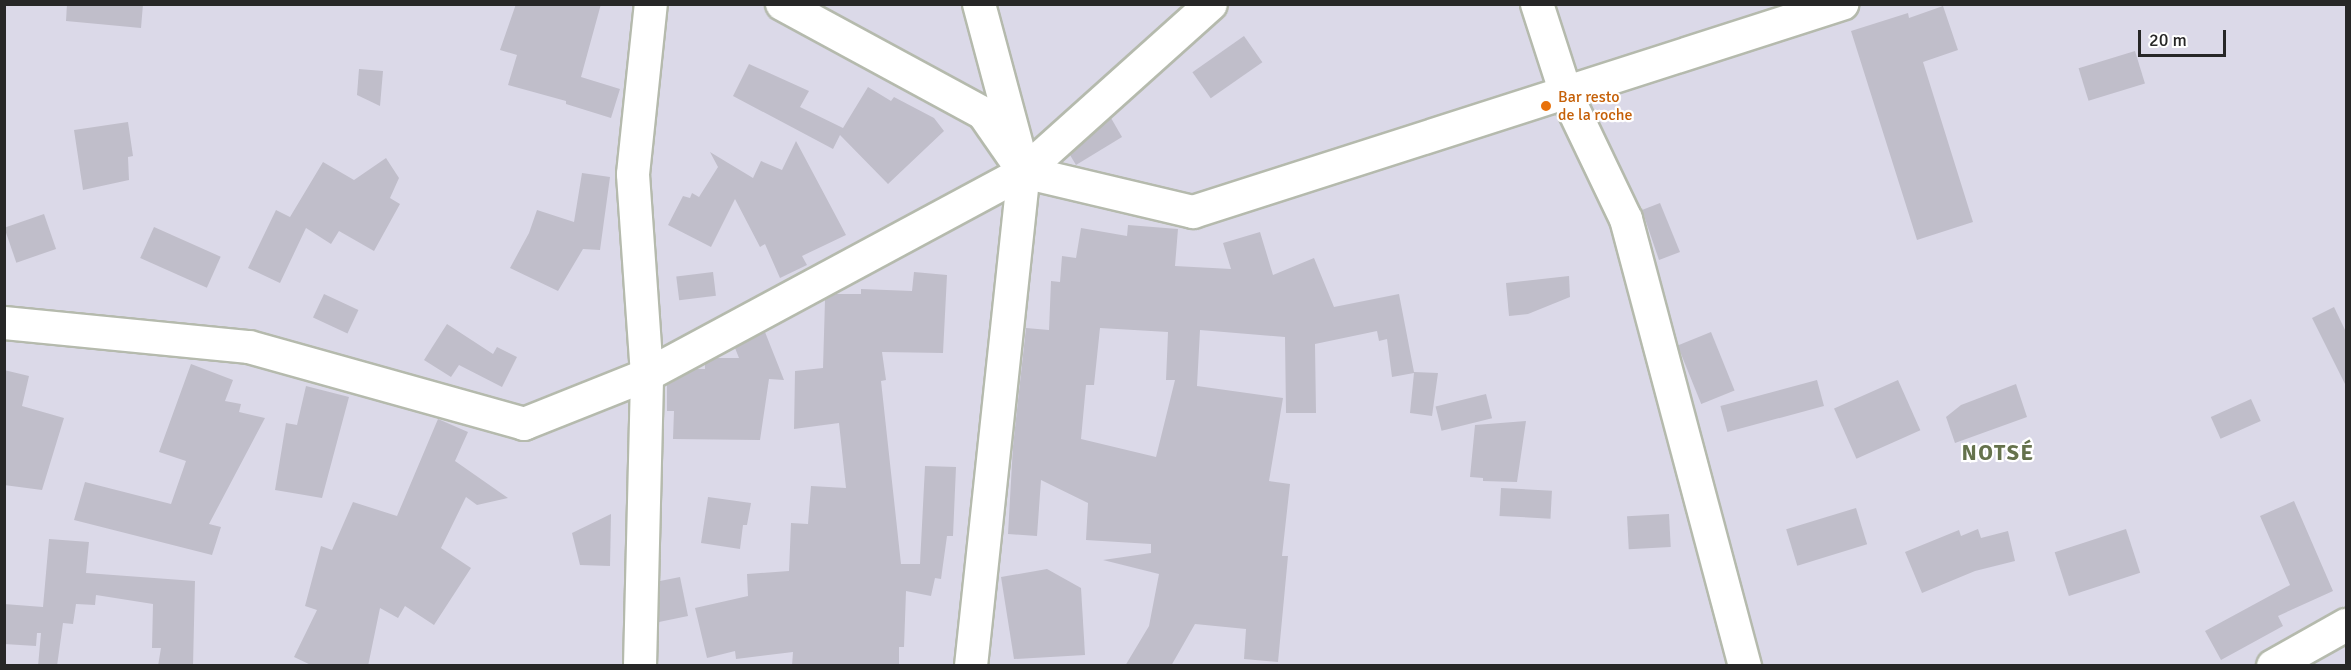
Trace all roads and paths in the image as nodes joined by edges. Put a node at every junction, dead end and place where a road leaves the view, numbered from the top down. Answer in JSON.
{"nodes":[{"id":1,"x":651,"y":4,"type":"edge"},
{"id":2,"x":782,"y":4,"type":"edge"},
{"id":3,"x":979,"y":4,"type":"edge"},
{"id":4,"x":1211,"y":4,"type":"edge"},
{"id":5,"x":1537,"y":4,"type":"edge"},
{"id":6,"x":1842,"y":4,"type":"edge"},
{"id":7,"x":1566,"y":94,"type":"junction"},
{"id":8,"x":1024,"y":172,"type":"junction"},
{"id":9,"x":4,"y":323,"type":"edge"},
{"id":10,"x":647,"y":375,"type":"junction"},
{"id":11,"x":2346,"y":625,"type":"edge"},
{"id":12,"x":640,"y":666,"type":"edge"},
{"id":13,"x":971,"y":666,"type":"edge"},
{"id":14,"x":1745,"y":666,"type":"edge"},
{"id":15,"x":2273,"y":666,"type":"edge"}],
"edges":[{"from":1,"to":10,"type":"street"},
{"from":2,"to":8,"type":"street"},
{"from":3,"to":8,"type":"street"},
{"from":4,"to":8,"type":"street"},
{"from":5,"to":7,"type":"street"},
{"from":6,"to":7,"type":"street"},
{"from":7,"to":8,"type":"street"},
{"from":7,"to":14,"type":"street"},
{"from":8,"to":10,"type":"street"},
{"from":8,"to":13,"type":"street"},
{"from":9,"to":10,"type":"street"},
{"from":10,"to":12,"type":"street"},
{"from":11,"to":15,"type":"street"}]}
